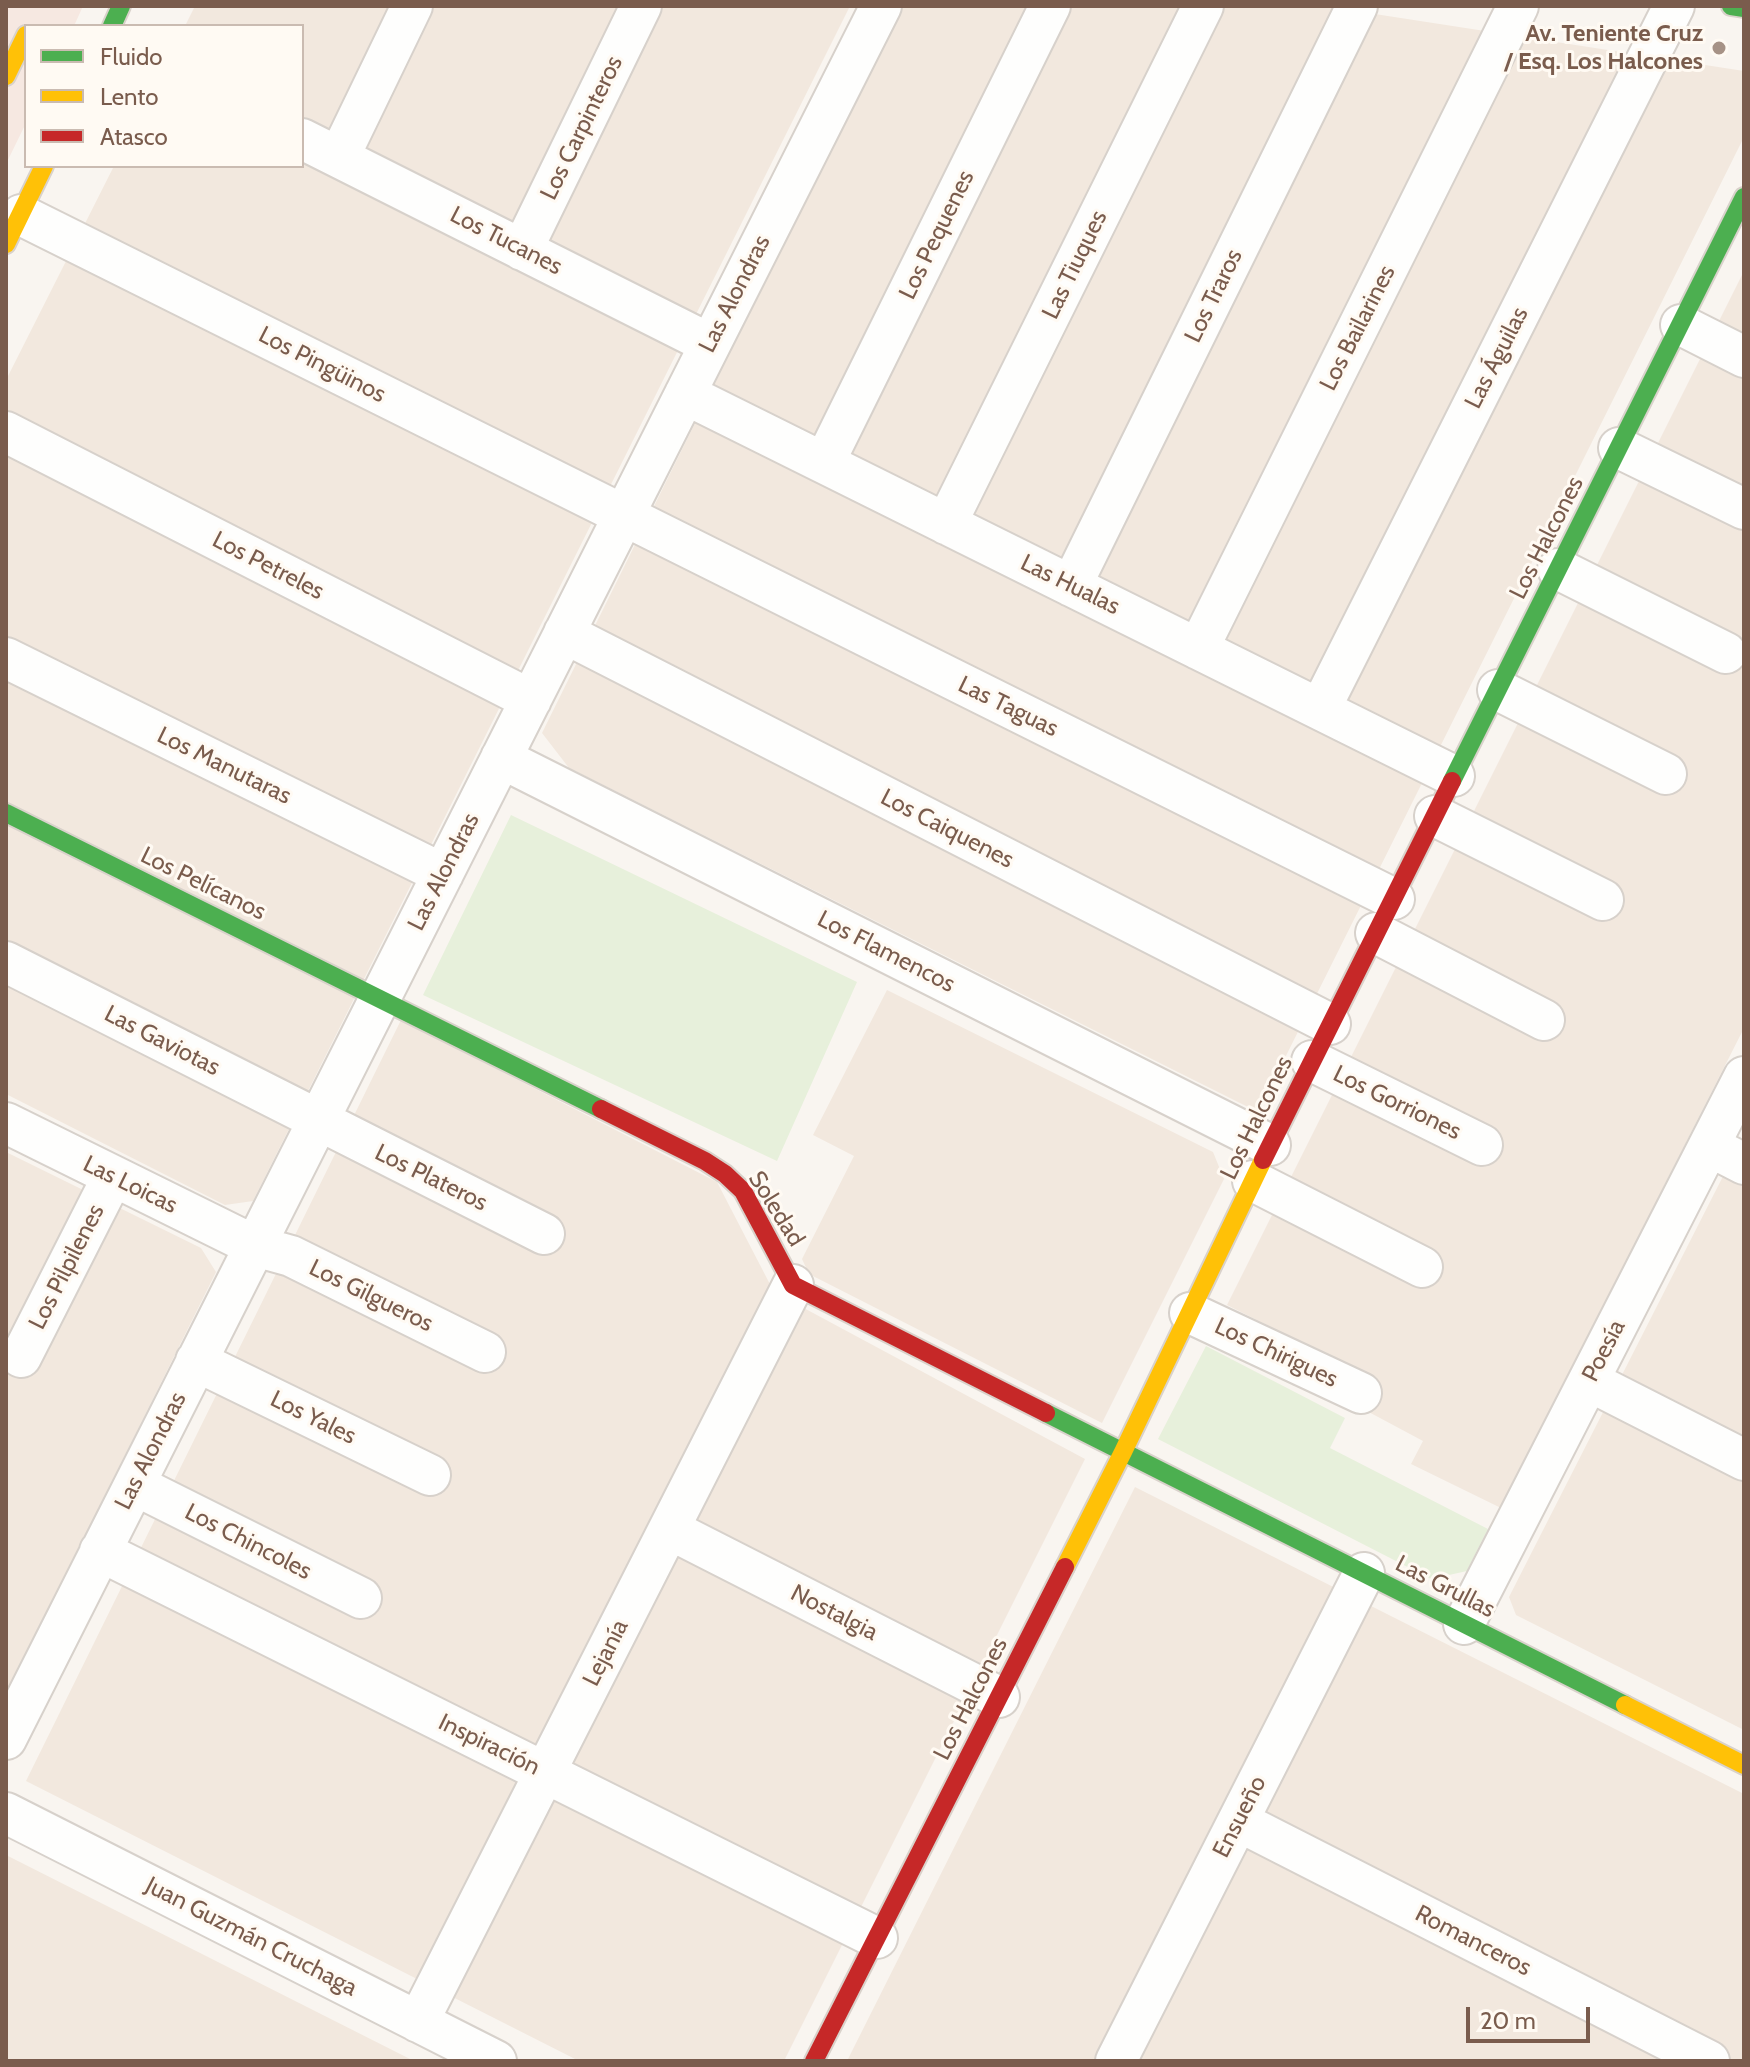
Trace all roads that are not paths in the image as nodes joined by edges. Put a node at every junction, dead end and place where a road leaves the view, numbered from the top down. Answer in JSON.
{"nodes":[{"id":1,"x":412,"y":6,"type":"edge"},
{"id":2,"x":641,"y":6,"type":"edge"},
{"id":3,"x":881,"y":6,"type":"edge"},
{"id":4,"x":1050,"y":6,"type":"edge"},
{"id":5,"x":1203,"y":6,"type":"edge"},
{"id":6,"x":1357,"y":6,"type":"edge"},
{"id":7,"x":1518,"y":6,"type":"edge"},
{"id":8,"x":1674,"y":6,"type":"edge"},
{"id":9,"x":1731,"y":6,"type":"edge"},
{"id":10,"x":1744,"y":8,"type":"edge"},
{"id":11,"x":24,"y":39,"type":"edge"},
{"id":12,"x":6,"y":76,"type":"edge"},
{"id":13,"x":304,"y":140,"type":"edge"},
{"id":14,"x":339,"y":157,"type":"junction"},
{"id":15,"x":43,"y":168,"type":"edge"},
{"id":16,"x":1743,"y":200,"type":"edge"},
{"id":17,"x":13,"y":229,"type":"edge"},
{"id":18,"x":522,"y":250,"type":"junction"},
{"id":19,"x":1681,"y":325,"type":"junction"},
{"id":20,"x":710,"y":344,"type":"junction"},
{"id":21,"x":1744,"y":357,"type":"edge"},
{"id":22,"x":685,"y":394,"type":"junction"},
{"id":23,"x":6,"y":432,"type":"edge"},
{"id":24,"x":1619,"y":448,"type":"junction"},
{"id":25,"x":824,"y":463,"type":"junction"},
{"id":26,"x":1744,"y":509,"type":"edge"},
{"id":27,"x":623,"y":516,"type":"junction"},
{"id":28,"x":946,"y":524,"type":"junction"},
{"id":29,"x":1558,"y":569,"type":"junction"},
{"id":30,"x":1071,"y":586,"type":"junction"},
{"id":31,"x":564,"y":633,"type":"junction"},
{"id":32,"x":1198,"y":649,"type":"junction"},
{"id":33,"x":1726,"y":653,"type":"dead end"},
{"id":34,"x":6,"y":658,"type":"edge"},
{"id":35,"x":1498,"y":690,"type":"junction"},
{"id":36,"x":531,"y":700,"type":"junction"},
{"id":37,"x":1320,"y":709,"type":"junction"},
{"id":38,"x":501,"y":758,"type":"junction"},
{"id":39,"x":1666,"y":774,"type":"dead end"},
{"id":40,"x":1454,"y":776,"type":"junction"},
{"id":41,"x":6,"y":813,"type":"edge"},
{"id":42,"x":1435,"y":816,"type":"junction"},
{"id":43,"x":443,"y":874,"type":"junction"},
{"id":44,"x":1603,"y":900,"type":"dead end"},
{"id":45,"x":1385,"y":916,"type":"junction"},
{"id":46,"x":6,"y":962,"type":"edge"},
{"id":47,"x":379,"y":999,"type":"junction"},
{"id":48,"x":1544,"y":1020,"type":"dead end"},
{"id":49,"x":1330,"y":1024,"type":"junction"},
{"id":50,"x":1312,"y":1061,"type":"junction"},
{"id":51,"x":1744,"y":1077,"type":"edge"},
{"id":52,"x":318,"y":1121,"type":"junction"},
{"id":53,"x":6,"y":1123,"type":"edge"},
{"id":54,"x":1270,"y":1145,"type":"junction"},
{"id":55,"x":1482,"y":1145,"type":"dead end"},
{"id":56,"x":1709,"y":1146,"type":"junction"},
{"id":57,"x":1744,"y":1164,"type":"edge"},
{"id":58,"x":113,"y":1176,"type":"junction"},
{"id":59,"x":1253,"y":1181,"type":"junction"},
{"id":60,"x":544,"y":1234,"type":"dead end"},
{"id":61,"x":255,"y":1246,"type":"junction"},
{"id":62,"x":1422,"y":1267,"type":"dead end"},
{"id":63,"x":793,"y":1285,"type":"junction"},
{"id":64,"x":1190,"y":1313,"type":"junction"},
{"id":65,"x":485,"y":1352,"type":"dead end"},
{"id":66,"x":21,"y":1357,"type":"dead end"},
{"id":67,"x":196,"y":1361,"type":"junction"},
{"id":68,"x":1589,"y":1381,"type":"junction"},
{"id":69,"x":1361,"y":1393,"type":"dead end"},
{"id":70,"x":1123,"y":1452,"type":"junction"},
{"id":71,"x":1744,"y":1460,"type":"edge"},
{"id":72,"x":430,"y":1475,"type":"dead end"},
{"id":73,"x":135,"y":1485,"type":"junction"},
{"id":74,"x":669,"y":1529,"type":"junction"},
{"id":75,"x":100,"y":1551,"type":"junction"},
{"id":76,"x":1364,"y":1573,"type":"junction"},
{"id":77,"x":361,"y":1598,"type":"dead end"},
{"id":78,"x":1464,"y":1624,"type":"junction"},
{"id":79,"x":999,"y":1697,"type":"junction"},
{"id":80,"x":6,"y":1739,"type":"edge"},
{"id":81,"x":1744,"y":1765,"type":"edge"},
{"id":82,"x":545,"y":1773,"type":"junction"},
{"id":83,"x":6,"y":1813,"type":"edge"},
{"id":84,"x":1238,"y":1821,"type":"junction"},
{"id":85,"x":877,"y":1938,"type":"junction"},
{"id":86,"x":418,"y":2022,"type":"junction"},
{"id":87,"x":1118,"y":2060,"type":"edge"},
{"id":88,"x":496,"y":2061,"type":"edge"},
{"id":89,"x":814,"y":2061,"type":"edge"},
{"id":90,"x":1709,"y":2061,"type":"edge"}],
"edges":[{"from":1,"to":14,"type":"street"},
{"from":2,"to":18,"type":"street","name":"Los Carpinteros"},
{"from":3,"to":20,"type":"street","name":"Las Alondras"},
{"from":4,"to":25,"type":"street","name":"Los Pequenes"},
{"from":5,"to":28,"type":"street","name":"Las Tiuques"},
{"from":6,"to":30,"type":"street","name":"Los Traros"},
{"from":7,"to":32,"type":"street","name":"Los Bailarines"},
{"from":8,"to":37,"type":"street","name":"Las Águilas"},
{"from":9,"to":10,"type":"street"},
{"from":11,"to":12,"type":"street"},
{"from":13,"to":14,"type":"street","name":"Los Tucanes"},
{"from":14,"to":18,"type":"street","name":"Los Tucanes"},
{"from":15,"to":17,"type":"street"},
{"from":16,"to":19,"type":"street","name":"Los Halcones"},
{"from":17,"to":27,"type":"street","name":"Los Pingüinos"},
{"from":18,"to":20,"type":"street","name":"Los Tucanes"},
{"from":19,"to":21,"type":"street"},
{"from":19,"to":24,"type":"street","name":"Los Halcones"},
{"from":20,"to":22,"type":"street","name":"Las Alondras"},
{"from":22,"to":25,"type":"street","name":"Las Hualas"},
{"from":22,"to":27,"type":"street","name":"Las Alondras"},
{"from":23,"to":36,"type":"street","name":"Los Petreles"},
{"from":24,"to":26,"type":"street"},
{"from":24,"to":29,"type":"street","name":"Los Halcones"},
{"from":25,"to":28,"type":"street","name":"Las Hualas"},
{"from":27,"to":31,"type":"street","name":"Las Alondras"},
{"from":27,"to":45,"type":"street","name":"Las Taguas"},
{"from":28,"to":30,"type":"street","name":"Las Hualas"},
{"from":29,"to":33,"type":"street"},
{"from":29,"to":35,"type":"street","name":"Los Halcones"},
{"from":30,"to":32,"type":"street","name":"Las Hualas"},
{"from":31,"to":36,"type":"street","name":"Las Alondras"},
{"from":31,"to":49,"type":"street","name":"Los Caiquenes"},
{"from":32,"to":37,"type":"street","name":"Las Hualas"},
{"from":34,"to":43,"type":"street","name":"Los Manutaras"},
{"from":35,"to":39,"type":"street"},
{"from":35,"to":40,"type":"street","name":"Los Halcones"},
{"from":36,"to":38,"type":"street","name":"Las Alondras"},
{"from":37,"to":40,"type":"street","name":"Las Hualas"},
{"from":38,"to":43,"type":"street","name":"Las Alondras"},
{"from":38,"to":54,"type":"street","name":"Los Flamencos"},
{"from":40,"to":42,"type":"street","name":"Los Halcones"},
{"from":41,"to":47,"type":"street","name":"Los Pelícanos"},
{"from":42,"to":44,"type":"street"},
{"from":42,"to":45,"type":"street","name":"Los Halcones"},
{"from":43,"to":47,"type":"street","name":"Las Alondras"},
{"from":45,"to":48,"type":"street","name":"Las Taguas"},
{"from":45,"to":49,"type":"street","name":"Los Halcones"},
{"from":46,"to":52,"type":"street","name":"Las Gaviotas"},
{"from":47,"to":52,"type":"street","name":"Las Alondras"},
{"from":47,"to":63,"type":"street","name":"Soledad"},
{"from":49,"to":50,"type":"street","name":"Los Halcones"},
{"from":50,"to":54,"type":"street","name":"Los Halcones"},
{"from":50,"to":55,"type":"street","name":"Los Gorriones"},
{"from":51,"to":56,"type":"street","name":"Poesía"},
{"from":52,"to":60,"type":"street","name":"Los Plateros"},
{"from":52,"to":61,"type":"street","name":"Las Alondras"},
{"from":53,"to":58,"type":"street","name":"Las Loicas"},
{"from":54,"to":59,"type":"street","name":"Los Halcones"},
{"from":56,"to":57,"type":"street"},
{"from":56,"to":68,"type":"street","name":"Poesía"},
{"from":58,"to":61,"type":"street","name":"Las Loicas"},
{"from":58,"to":66,"type":"street","name":"Los Pilpilenes"},
{"from":59,"to":62,"type":"street"},
{"from":59,"to":64,"type":"street","name":"Los Halcones"},
{"from":61,"to":65,"type":"street","name":"Los Gilgueros"},
{"from":61,"to":67,"type":"street","name":"Las Alondras"},
{"from":63,"to":70,"type":"street","name":"Soledad"},
{"from":63,"to":74,"type":"street","name":"Lejanía"},
{"from":64,"to":69,"type":"street","name":"Los Chirigues"},
{"from":64,"to":70,"type":"street","name":"Los Halcones"},
{"from":67,"to":72,"type":"street","name":"Los Yales"},
{"from":67,"to":73,"type":"street","name":"Las Alondras"},
{"from":68,"to":71,"type":"street"},
{"from":68,"to":78,"type":"street","name":"Poesía"},
{"from":70,"to":76,"type":"street","name":"Las Grullas"},
{"from":70,"to":79,"type":"street","name":"Los Halcones"},
{"from":73,"to":75,"type":"street","name":"Las Alondras"},
{"from":73,"to":77,"type":"street","name":"Los Chincoles"},
{"from":74,"to":79,"type":"street","name":"Nostalgia"},
{"from":74,"to":82,"type":"street","name":"Lejanía"},
{"from":75,"to":80,"type":"street","name":"Las Alondras"},
{"from":75,"to":82,"type":"street","name":"Inspiración"},
{"from":76,"to":78,"type":"street","name":"Las Grullas"},
{"from":76,"to":84,"type":"street","name":"Ensueño"},
{"from":78,"to":81,"type":"street","name":"Las Grullas"},
{"from":79,"to":85,"type":"street","name":"Los Halcones"},
{"from":82,"to":85,"type":"street","name":"Inspiración"},
{"from":82,"to":86,"type":"street","name":"Lejanía"},
{"from":83,"to":86,"type":"street","name":"Juan Guzmán Cruchaga"},
{"from":84,"to":87,"type":"street","name":"Ensueño"},
{"from":84,"to":90,"type":"street","name":"Romanceros"},
{"from":85,"to":89,"type":"street","name":"Los Halcones"},
{"from":86,"to":88,"type":"street","name":"Juan Guzmán Cruchaga"}]}
